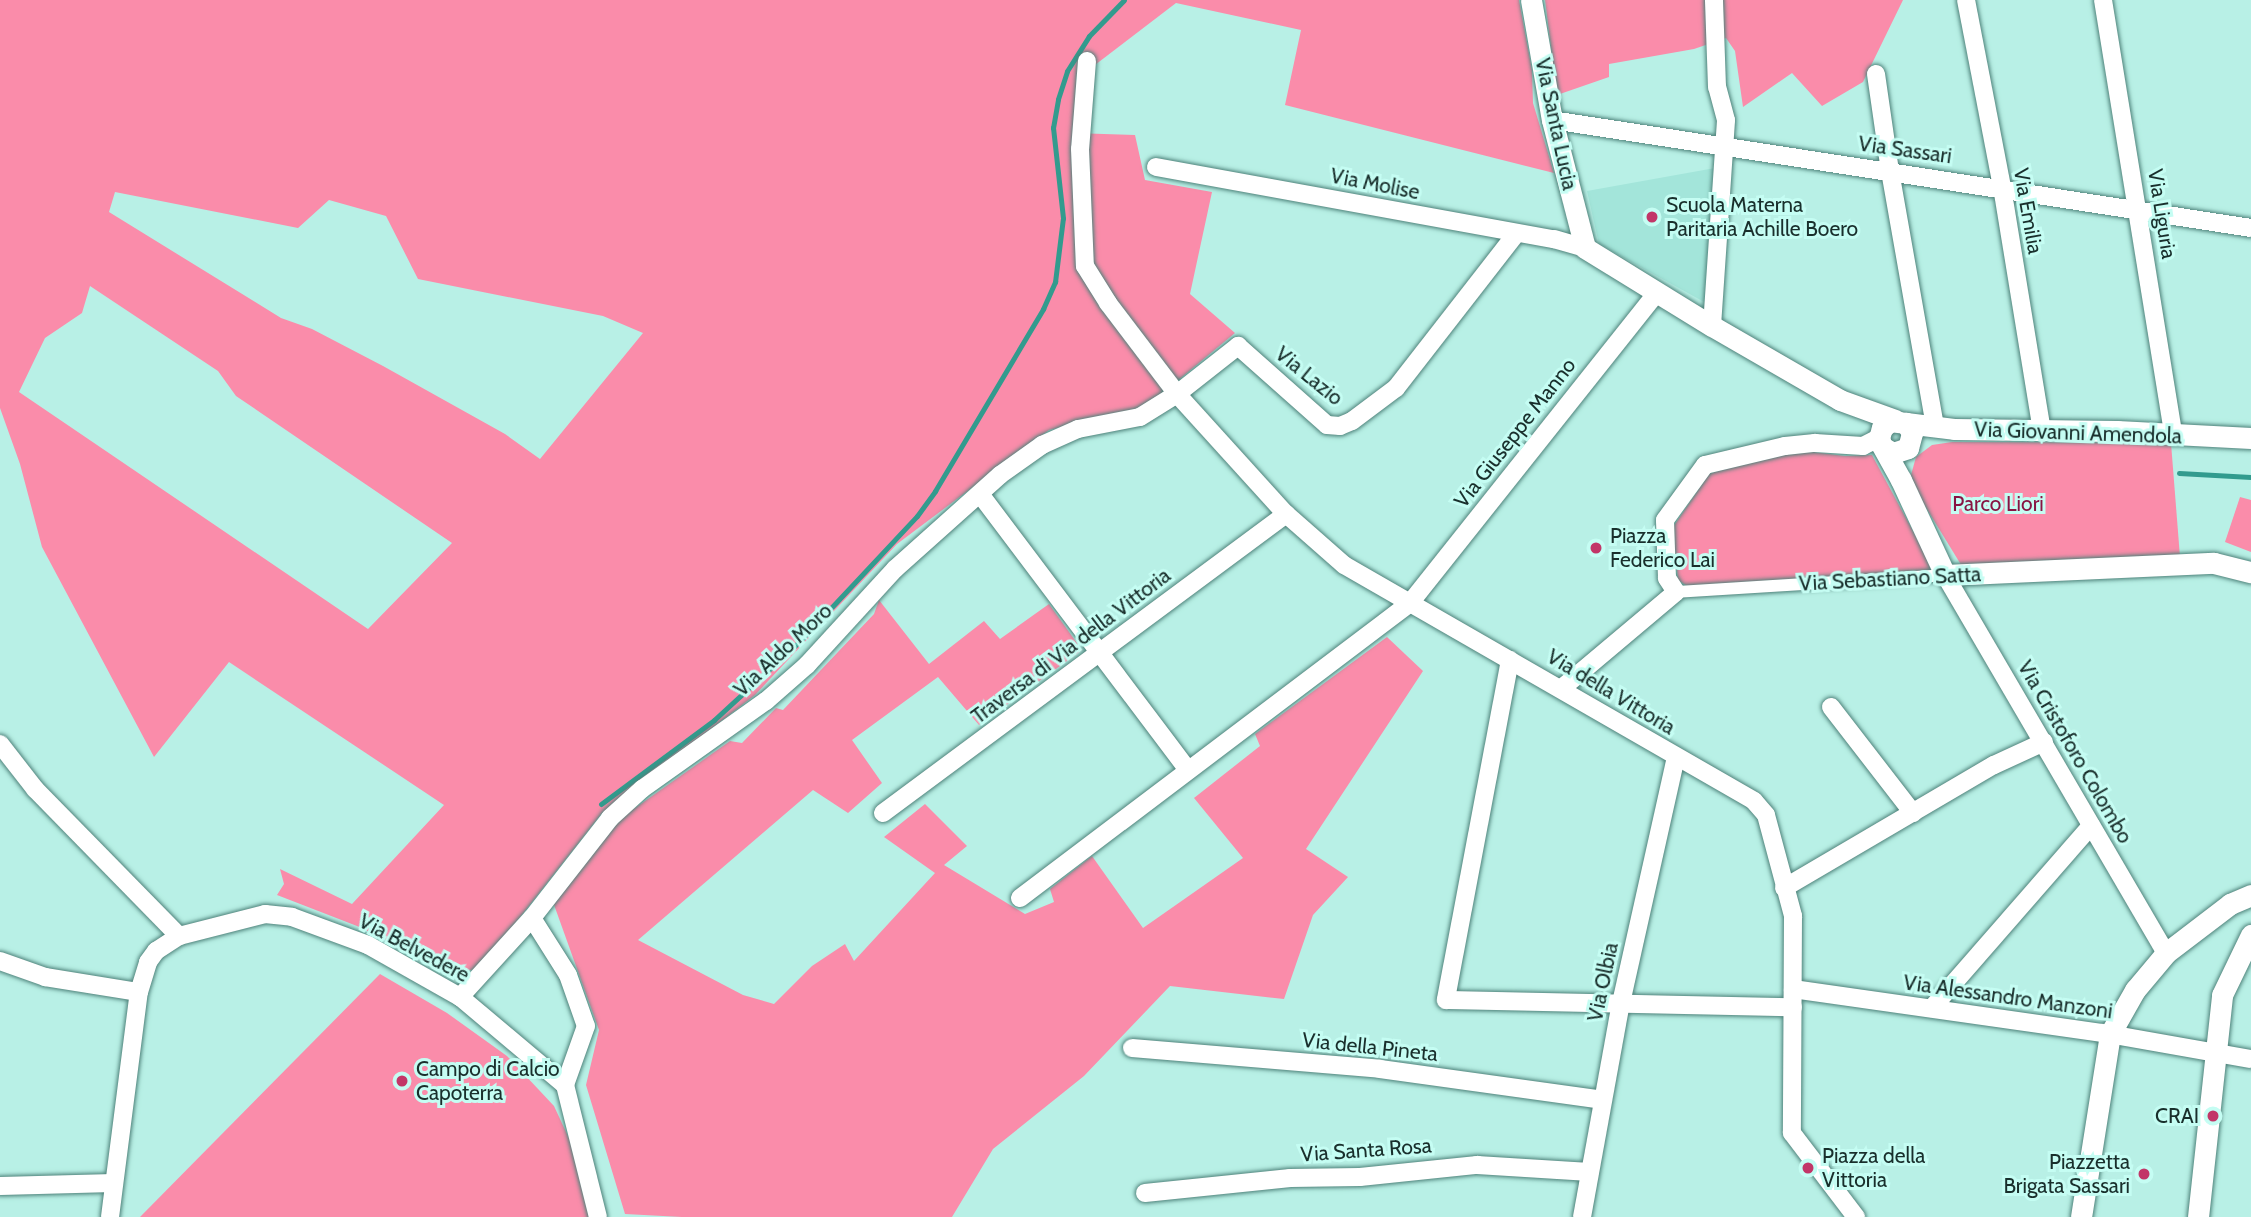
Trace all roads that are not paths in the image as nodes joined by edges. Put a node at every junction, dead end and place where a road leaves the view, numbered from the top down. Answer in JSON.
{"nodes":[{"id":1,"x":1531,"y":0,"type":"edge"},
{"id":2,"x":1714,"y":0,"type":"edge"},
{"id":3,"x":1966,"y":0,"type":"edge"},
{"id":4,"x":2103,"y":0,"type":"edge"},
{"id":5,"x":1087,"y":61,"type":"dead end"},
{"id":6,"x":1876,"y":74,"type":"dead end"},
{"id":7,"x":1552,"y":120,"type":"junction"},
{"id":8,"x":1725,"y":145,"type":"junction"},
{"id":9,"x":1156,"y":167,"type":"dead end"},
{"id":10,"x":1890,"y":171,"type":"junction"},
{"id":11,"x":2001,"y":187,"type":"junction"},
{"id":12,"x":2138,"y":209,"type":"junction"},
{"id":13,"x":2251,"y":228,"type":"edge"},
{"id":14,"x":1516,"y":234,"type":"junction"},
{"id":15,"x":1585,"y":248,"type":"junction"},
{"id":16,"x":1657,"y":292,"type":"junction"},
{"id":17,"x":1712,"y":326,"type":"junction"},
{"id":18,"x":1177,"y":394,"type":"junction"},
{"id":19,"x":1840,"y":400,"type":"junction"},
{"id":20,"x":1901,"y":422,"type":"junction"},
{"id":21,"x":1945,"y":428,"type":"junction"},
{"id":22,"x":2042,"y":430,"type":"junction"},
{"id":23,"x":2174,"y":436,"type":"junction"},
{"id":24,"x":2251,"y":438,"type":"edge"},
{"id":25,"x":1882,"y":443,"type":"junction"},
{"id":26,"x":1908,"y":448,"type":"junction"},
{"id":27,"x":1901,"y":480,"type":"junction"},
{"id":28,"x":980,"y":494,"type":"junction"},
{"id":29,"x":1286,"y":514,"type":"junction"},
{"id":30,"x":2251,"y":572,"type":"edge"},
{"id":31,"x":1945,"y":575,"type":"junction"},
{"id":32,"x":1675,"y":592,"type":"junction"},
{"id":33,"x":1410,"y":603,"type":"junction"},
{"id":34,"x":1098,"y":650,"type":"junction"},
{"id":35,"x":1510,"y":660,"type":"junction"},
{"id":36,"x":1562,"y":688,"type":"junction"},
{"id":37,"x":1831,"y":707,"type":"dead end"},
{"id":38,"x":2044,"y":742,"type":"junction"},
{"id":39,"x":0,"y":744,"type":"edge"},
{"id":40,"x":1676,"y":757,"type":"junction"},
{"id":41,"x":1188,"y":770,"type":"junction"},
{"id":42,"x":883,"y":813,"type":"dead end"},
{"id":43,"x":1913,"y":813,"type":"junction"},
{"id":44,"x":2091,"y":826,"type":"junction"},
{"id":45,"x":1784,"y":888,"type":"junction"},
{"id":46,"x":2251,"y":895,"type":"edge"},
{"id":47,"x":1020,"y":898,"type":"dead end"},
{"id":48,"x":532,"y":918,"type":"junction"},
{"id":49,"x":2251,"y":935,"type":"edge"},
{"id":50,"x":179,"y":936,"type":"junction"},
{"id":51,"x":2165,"y":953,"type":"junction"},
{"id":52,"x":0,"y":961,"type":"edge"},
{"id":53,"x":1793,"y":989,"type":"junction"},
{"id":54,"x":139,"y":992,"type":"junction"},
{"id":55,"x":460,"y":997,"type":"junction"},
{"id":56,"x":1620,"y":1003,"type":"junction"},
{"id":57,"x":1793,"y":1007,"type":"junction"},
{"id":58,"x":1932,"y":1009,"type":"junction"},
{"id":59,"x":2110,"y":1034,"type":"junction"},
{"id":60,"x":1132,"y":1048,"type":"dead end"},
{"id":61,"x":2216,"y":1053,"type":"junction"},
{"id":62,"x":2251,"y":1059,"type":"edge"},
{"id":63,"x":565,"y":1085,"type":"junction"},
{"id":64,"x":1602,"y":1100,"type":"junction"},
{"id":65,"x":1590,"y":1172,"type":"junction"},
{"id":66,"x":114,"y":1183,"type":"junction"},
{"id":67,"x":0,"y":1186,"type":"edge"},
{"id":68,"x":1145,"y":1193,"type":"dead end"},
{"id":69,"x":110,"y":1217,"type":"edge"},
{"id":70,"x":598,"y":1217,"type":"edge"},
{"id":71,"x":1582,"y":1217,"type":"edge"},
{"id":72,"x":1856,"y":1217,"type":"edge"},
{"id":73,"x":2081,"y":1217,"type":"edge"},
{"id":74,"x":2198,"y":1217,"type":"edge"}],
"edges":[{"from":1,"to":7,"type":"street","name":"Via Santa Lucia"},
{"from":2,"to":8,"type":"street"},
{"from":3,"to":11,"type":"street","name":"Via Emilia"},
{"from":4,"to":12,"type":"street","name":"Via Liguria"},
{"from":5,"to":18,"type":"street","name":"Via della Vittoria"},
{"from":6,"to":10,"type":"street"},
{"from":7,"to":8,"type":"street","name":"Via Sassari"},
{"from":7,"to":15,"type":"street","name":"Via Santa Lucia"},
{"from":8,"to":10,"type":"street","name":"Via Sassari"},
{"from":8,"to":17,"type":"street"},
{"from":9,"to":14,"type":"street","name":"Via Molise"},
{"from":10,"to":11,"type":"street","name":"Via Sassari"},
{"from":10,"to":21,"type":"street"},
{"from":11,"to":12,"type":"street","name":"Via Sassari"},
{"from":11,"to":22,"type":"street","name":"Via Emilia"},
{"from":12,"to":13,"type":"street","name":"Via Sassari"},
{"from":12,"to":23,"type":"street","name":"Via Liguria"},
{"from":14,"to":15,"type":"street","name":"Via Molise"},
{"from":14,"to":18,"type":"street","name":"Via Lazio"},
{"from":15,"to":16,"type":"street","name":"Via Giovanni Amendola"},
{"from":16,"to":17,"type":"street","name":"Via Giovanni Amendola"},
{"from":16,"to":33,"type":"street","name":"Via Giuseppe Manno"},
{"from":17,"to":19,"type":"street","name":"Via Giovanni Amendola"},
{"from":18,"to":28,"type":"street","name":"Via Aldo Moro"},
{"from":18,"to":29,"type":"street","name":"Via della Vittoria"},
{"from":19,"to":20,"type":"street","name":"Via Giovanni Amendola"},
{"from":19,"to":25,"type":"street","name":"Via Giovanni Amendola"},
{"from":20,"to":21,"type":"street","name":"Via Giovanni Amendola"},
{"from":20,"to":25,"type":"street"},
{"from":20,"to":26,"type":"street"},
{"from":21,"to":22,"type":"street","name":"Via Giovanni Amendola"},
{"from":22,"to":23,"type":"street","name":"Via Giovanni Amendola"},
{"from":23,"to":24,"type":"street","name":"Via Giovanni Amendola"},
{"from":25,"to":26,"type":"street"},
{"from":25,"to":27,"type":"street","name":"Via Giovanni Amendola"},
{"from":25,"to":32,"type":"street"},
{"from":26,"to":27,"type":"street"},
{"from":27,"to":31,"type":"street","name":"Via Giovanni Amendola"},
{"from":28,"to":34,"type":"street"},
{"from":28,"to":48,"type":"street","name":"Via Aldo Moro"},
{"from":29,"to":33,"type":"street","name":"Via della Vittoria"},
{"from":29,"to":34,"type":"street","name":"Traversa di Via della Vittoria"},
{"from":30,"to":31,"type":"street","name":"Via Sebastiano Satta"},
{"from":31,"to":32,"type":"street","name":"Via Sebastiano Satta"},
{"from":31,"to":38,"type":"street","name":"Via Cristoforo Colombo"},
{"from":32,"to":36,"type":"street"},
{"from":33,"to":35,"type":"street","name":"Via della Vittoria"},
{"from":33,"to":41,"type":"street","name":"Via Giuseppe Manno"},
{"from":34,"to":41,"type":"street"},
{"from":34,"to":42,"type":"street","name":"Traversa di Via della Vittoria"},
{"from":35,"to":36,"type":"street","name":"Via della Vittoria"},
{"from":35,"to":56,"type":"street"},
{"from":36,"to":40,"type":"street","name":"Via della Vittoria"},
{"from":37,"to":43,"type":"street"},
{"from":38,"to":43,"type":"street"},
{"from":38,"to":44,"type":"street","name":"Via Cristoforo Colombo"},
{"from":39,"to":50,"type":"street"},
{"from":40,"to":45,"type":"street","name":"Via della Vittoria"},
{"from":40,"to":56,"type":"street","name":"Via Olbia"},
{"from":41,"to":47,"type":"street","name":"Via Giuseppe Manno"},
{"from":43,"to":45,"type":"street"},
{"from":44,"to":51,"type":"street","name":"Via Cristoforo Colombo"},
{"from":44,"to":58,"type":"street"},
{"from":45,"to":53,"type":"street","name":"Via della Vittoria"},
{"from":46,"to":51,"type":"street"},
{"from":48,"to":55,"type":"street","name":"Via Aldo Moro"},
{"from":48,"to":63,"type":"street"},
{"from":49,"to":61,"type":"street"},
{"from":50,"to":54,"type":"street","name":"Via Belvedere"},
{"from":50,"to":55,"type":"street","name":"Via Belvedere"},
{"from":51,"to":59,"type":"street"},
{"from":52,"to":54,"type":"street"},
{"from":53,"to":57,"type":"street","name":"Via della Vittoria"},
{"from":53,"to":58,"type":"street","name":"Via Alessandro Manzoni"},
{"from":54,"to":66,"type":"street","name":"Via Belvedere"},
{"from":55,"to":63,"type":"street","name":"Via Belvedere"},
{"from":56,"to":57,"type":"street"},
{"from":56,"to":64,"type":"street","name":"Via Olbia"},
{"from":57,"to":72,"type":"street","name":"Via della Vittoria"},
{"from":58,"to":59,"type":"street","name":"Via Alessandro Manzoni"},
{"from":59,"to":61,"type":"street","name":"Via Alessandro Manzoni"},
{"from":59,"to":73,"type":"street"},
{"from":60,"to":64,"type":"street","name":"Via della Pineta"},
{"from":61,"to":62,"type":"street","name":"Via Alessandro Manzoni"},
{"from":61,"to":74,"type":"street"},
{"from":63,"to":70,"type":"street"},
{"from":64,"to":65,"type":"street","name":"Via Olbia"},
{"from":65,"to":68,"type":"street","name":"Via Santa Rosa"},
{"from":65,"to":71,"type":"street","name":"Via Olbia"},
{"from":66,"to":67,"type":"street"},
{"from":66,"to":69,"type":"street","name":"Via Belvedere"}]}
